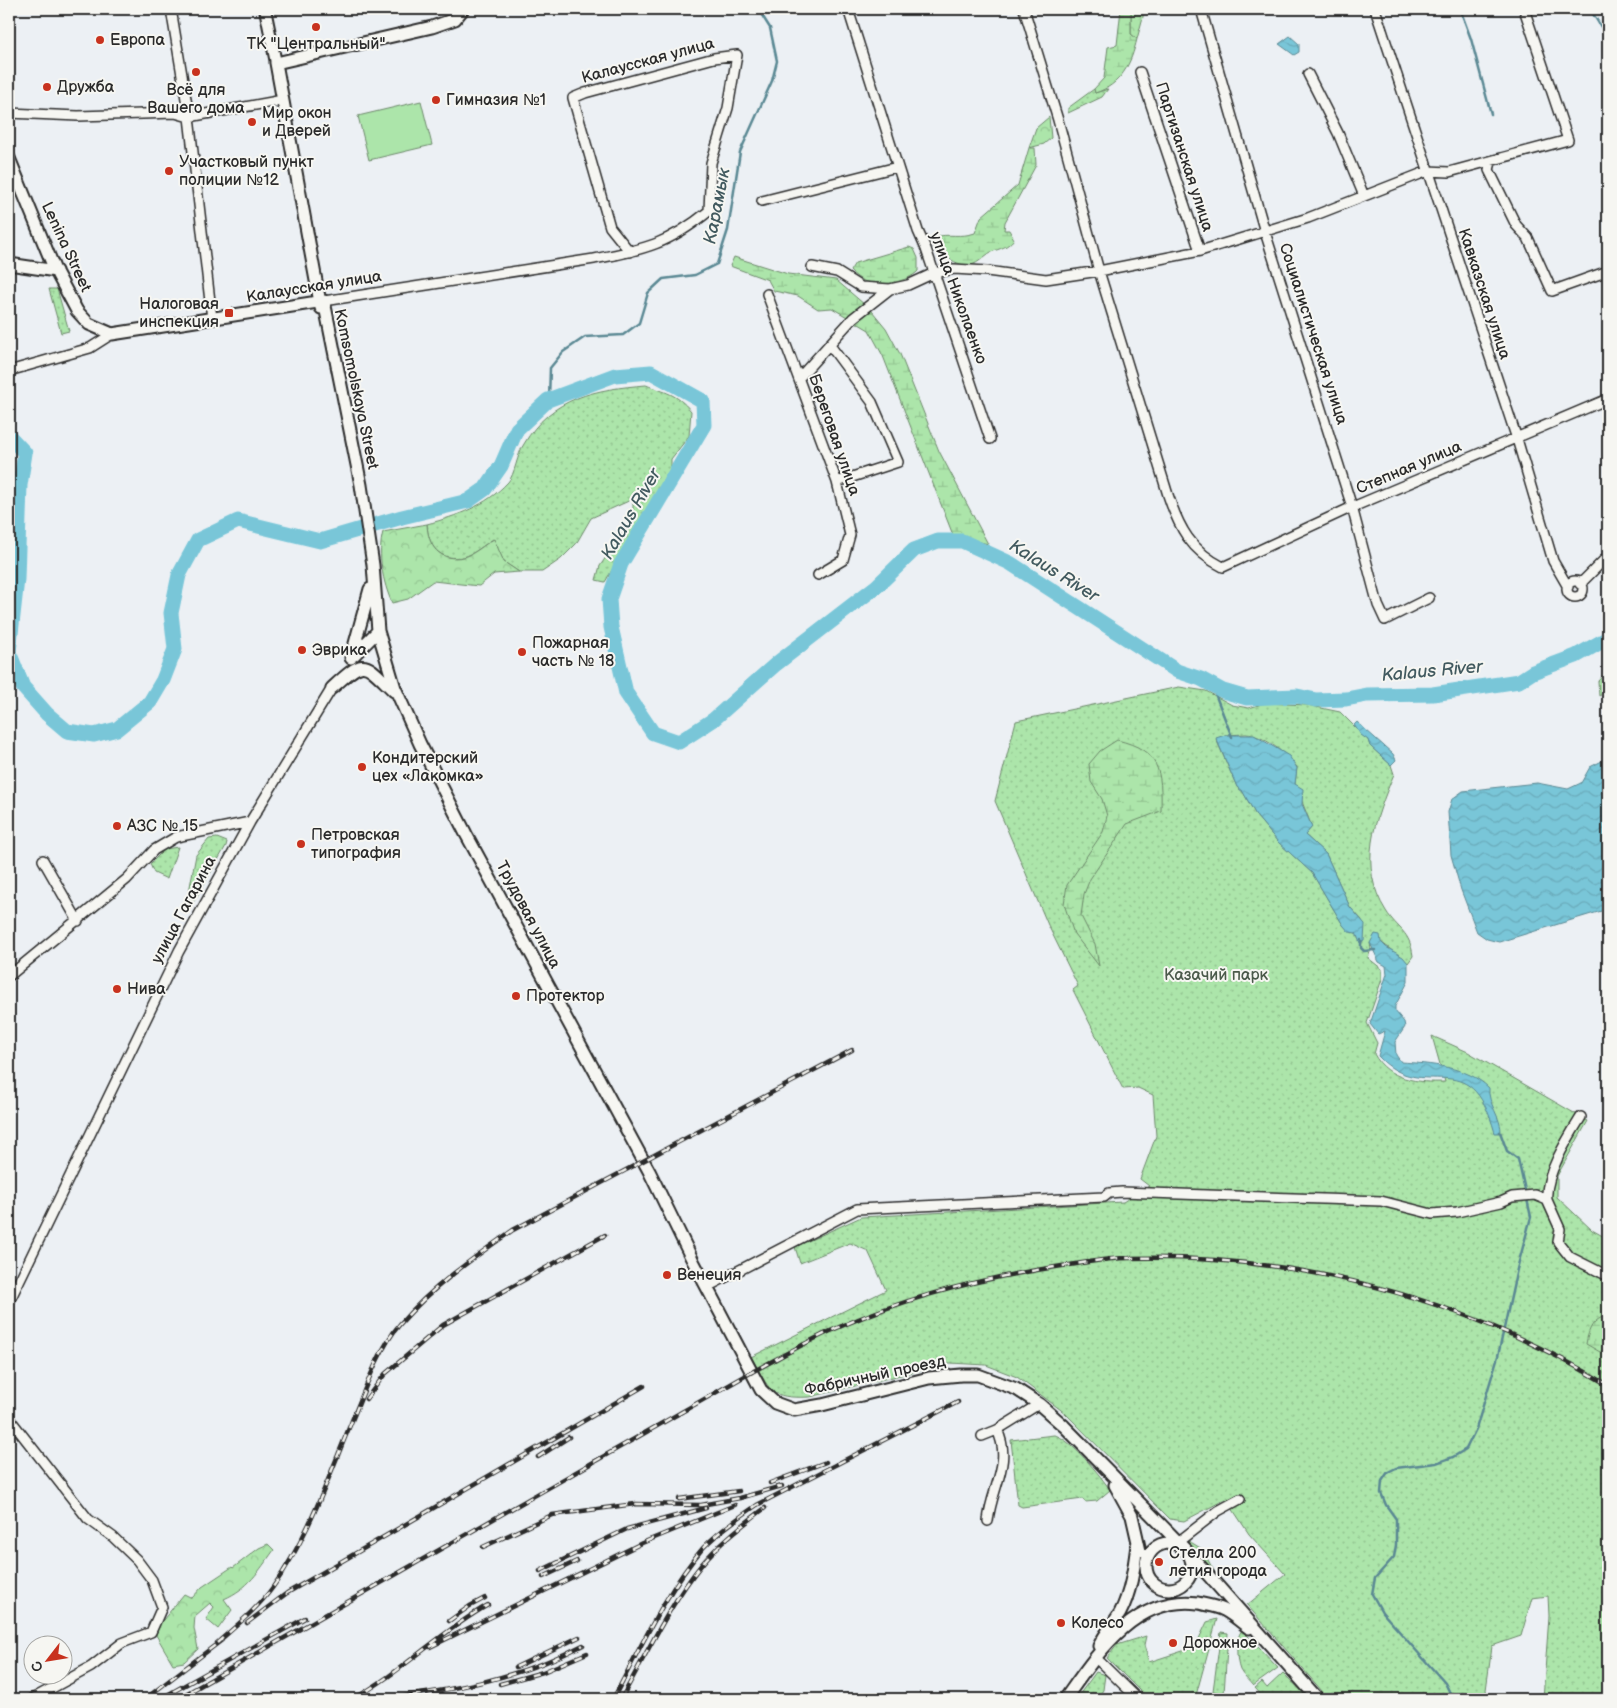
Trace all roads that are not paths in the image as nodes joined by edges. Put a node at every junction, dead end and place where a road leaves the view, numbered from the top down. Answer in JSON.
{"nodes":[{"id":1,"x":171,"y":9,"type":"edge"},
{"id":2,"x":265,"y":9,"type":"edge"},
{"id":3,"x":463,"y":9,"type":"edge"},
{"id":4,"x":848,"y":9,"type":"edge"},
{"id":5,"x":1024,"y":9,"type":"edge"},
{"id":6,"x":1201,"y":9,"type":"edge"},
{"id":7,"x":1375,"y":9,"type":"edge"},
{"id":8,"x":1524,"y":9,"type":"edge"},
{"id":9,"x":276,"y":63,"type":"junction"},
{"id":10,"x":1140,"y":72,"type":"dead end"},
{"id":11,"x":1308,"y":74,"type":"dead end"},
{"id":12,"x":283,"y":100,"type":"junction"},
{"id":13,"x":9,"y":113,"type":"edge"},
{"id":14,"x":189,"y":117,"type":"junction"},
{"id":15,"x":9,"y":158,"type":"edge"},
{"id":16,"x":1491,"y":162,"type":"junction"},
{"id":17,"x":897,"y":167,"type":"junction"},
{"id":18,"x":1428,"y":171,"type":"junction"},
{"id":19,"x":1364,"y":196,"type":"junction"},
{"id":20,"x":762,"y":201,"type":"dead end"},
{"id":21,"x":1265,"y":232,"type":"junction"},
{"id":22,"x":1200,"y":251,"type":"junction"},
{"id":23,"x":630,"y":252,"type":"junction"},
{"id":24,"x":9,"y":264,"type":"edge"},
{"id":25,"x":812,"y":267,"type":"dead end"},
{"id":26,"x":56,"y":270,"type":"junction"},
{"id":27,"x":1099,"y":271,"type":"junction"},
{"id":28,"x":1608,"y":271,"type":"edge"},
{"id":29,"x":934,"y":273,"type":"junction"},
{"id":30,"x":890,"y":290,"type":"junction"},
{"id":31,"x":767,"y":294,"type":"dead end"},
{"id":32,"x":323,"y":303,"type":"junction"},
{"id":33,"x":212,"y":319,"type":"junction"},
{"id":34,"x":112,"y":334,"type":"junction"},
{"id":35,"x":829,"y":344,"type":"junction"},
{"id":36,"x":9,"y":371,"type":"edge"},
{"id":37,"x":798,"y":378,"type":"junction"},
{"id":38,"x":1608,"y":399,"type":"edge"},
{"id":39,"x":990,"y":439,"type":"dead end"},
{"id":40,"x":1517,"y":439,"type":"junction"},
{"id":41,"x":837,"y":482,"type":"junction"},
{"id":42,"x":1352,"y":507,"type":"junction"},
{"id":43,"x":1608,"y":556,"type":"edge"},
{"id":44,"x":372,"y":564,"type":"junction"},
{"id":45,"x":818,"y":575,"type":"dead end"},
{"id":46,"x":1429,"y":598,"type":"dead end"},
{"id":47,"x":378,"y":631,"type":"junction"},
{"id":48,"x":351,"y":658,"type":"junction"},
{"id":49,"x":332,"y":688,"type":"junction"},
{"id":50,"x":397,"y":694,"type":"junction"},
{"id":51,"x":250,"y":822,"type":"junction"},
{"id":52,"x":43,"y":860,"type":"dead end"},
{"id":53,"x":78,"y":921,"type":"junction"},
{"id":54,"x":9,"y":976,"type":"edge"},
{"id":55,"x":1581,"y":1117,"type":"dead end"},
{"id":56,"x":1547,"y":1200,"type":"junction"},
{"id":57,"x":1608,"y":1276,"type":"edge"},
{"id":58,"x":707,"y":1287,"type":"junction"},
{"id":59,"x":9,"y":1302,"type":"edge"},
{"id":60,"x":752,"y":1372,"type":"joint"},
{"id":61,"x":1039,"y":1404,"type":"junction"},
{"id":62,"x":9,"y":1418,"type":"edge"},
{"id":63,"x":997,"y":1430,"type":"junction"},
{"id":64,"x":982,"y":1436,"type":"dead end"},
{"id":65,"x":1108,"y":1470,"type":"junction"},
{"id":66,"x":1240,"y":1499,"type":"dead end"},
{"id":67,"x":988,"y":1521,"type":"dead end"},
{"id":68,"x":1137,"y":1545,"type":"junction"},
{"id":69,"x":1182,"y":1546,"type":"junction"},
{"id":70,"x":1146,"y":1568,"type":"junction"},
{"id":71,"x":1174,"y":1589,"type":"junction"},
{"id":72,"x":1197,"y":1603,"type":"junction"},
{"id":73,"x":1154,"y":1608,"type":"junction"},
{"id":74,"x":1261,"y":1636,"type":"junction"},
{"id":75,"x":1094,"y":1657,"type":"junction"},
{"id":76,"x":32,"y":1699,"type":"edge"},
{"id":77,"x":1065,"y":1699,"type":"edge"},
{"id":78,"x":1138,"y":1699,"type":"edge"},
{"id":79,"x":1318,"y":1699,"type":"edge"}],
"edges":[{"from":1,"to":14,"type":"street"},
{"from":2,"to":9,"type":"street"},
{"from":3,"to":9,"type":"main road"},
{"from":4,"to":17,"type":"street","name":"улица Николаенко"},
{"from":5,"to":27,"type":"street"},
{"from":6,"to":21,"type":"street","name":"Социалистическая улица"},
{"from":7,"to":18,"type":"street","name":"Кавказская улица"},
{"from":8,"to":16,"type":"street","name":"Партизанская улица"},
{"from":9,"to":12,"type":"main road","name":"Komsomolskaya Street"},
{"from":10,"to":22,"type":"street","name":"Партизанская улица"},
{"from":11,"to":19,"type":"street"},
{"from":12,"to":14,"type":"street"},
{"from":12,"to":32,"type":"main road","name":"Komsomolskaya Street"},
{"from":13,"to":14,"type":"street"},
{"from":14,"to":33,"type":"street"},
{"from":15,"to":26,"type":"main road","name":"Lenina Street"},
{"from":16,"to":18,"type":"street","name":"Партизанская улица"},
{"from":16,"to":28,"type":"street"},
{"from":17,"to":20,"type":"street"},
{"from":17,"to":29,"type":"street","name":"улица Николаенко"},
{"from":18,"to":19,"type":"street","name":"Партизанская улица"},
{"from":18,"to":40,"type":"street","name":"Кавказская улица"},
{"from":19,"to":21,"type":"street","name":"Партизанская улица"},
{"from":21,"to":22,"type":"street","name":"Партизанская улица"},
{"from":21,"to":42,"type":"street","name":"Социалистическая улица"},
{"from":22,"to":27,"type":"street","name":"Партизанская улица"},
{"from":23,"to":23,"type":"street","name":"Калаусская улица"},
{"from":23,"to":32,"type":"street","name":"Калаусская улица"},
{"from":24,"to":26,"type":"main road"},
{"from":25,"to":30,"type":"street"},
{"from":26,"to":34,"type":"main road","name":"Lenina Street"},
{"from":27,"to":29,"type":"street","name":"Партизанская улица"},
{"from":27,"to":42,"type":"street","name":"Степная улица"},
{"from":29,"to":30,"type":"street","name":"Партизанская улица"},
{"from":29,"to":39,"type":"street","name":"улица Николаенко"},
{"from":30,"to":35,"type":"street","name":"Партизанская улица"},
{"from":31,"to":37,"type":"street","name":"Береговая улица"},
{"from":32,"to":33,"type":"main road","name":"Калаусская улица"},
{"from":32,"to":44,"type":"main road","name":"Komsomolskaya Street"},
{"from":33,"to":34,"type":"main road","name":"Калаусская улица"},
{"from":34,"to":36,"type":"street","name":"Калаусская улица"},
{"from":35,"to":37,"type":"street","name":"Партизанская улица"},
{"from":35,"to":41,"type":"street"},
{"from":37,"to":41,"type":"street","name":"Береговая улица"},
{"from":38,"to":40,"type":"street","name":"Степная улица"},
{"from":40,"to":42,"type":"street","name":"Степная улица"},
{"from":40,"to":43,"type":"street","name":"Кавказская улица"},
{"from":41,"to":45,"type":"street","name":"Береговая улица"},
{"from":42,"to":46,"type":"street","name":"Социалистическая улица"},
{"from":44,"to":47,"type":"main road","name":"Трудовая улица"},
{"from":44,"to":48,"type":"main road"},
{"from":47,"to":48,"type":"main road","name":"улица Гагарина"},
{"from":47,"to":50,"type":"main road","name":"Трудовая улица"},
{"from":48,"to":49,"type":"main road","name":"улица Гагарина"},
{"from":49,"to":50,"type":"main road"},
{"from":49,"to":51,"type":"street","name":"улица Гагарина"},
{"from":50,"to":58,"type":"main road","name":"Трудовая улица"},
{"from":51,"to":53,"type":"street"},
{"from":51,"to":59,"type":"street","name":"улица Гагарина"},
{"from":52,"to":53,"type":"street"},
{"from":53,"to":54,"type":"street"},
{"from":55,"to":56,"type":"street"},
{"from":56,"to":57,"type":"street"},
{"from":56,"to":58,"type":"street"},
{"from":58,"to":60,"type":"main road","name":"Трудовая улица"},
{"from":60,"to":61,"type":"main road","name":"Фабричный проезд"},
{"from":61,"to":63,"type":"street"},
{"from":61,"to":65,"type":"main road","name":"Фабричный проезд"},
{"from":62,"to":76,"type":"street"},
{"from":63,"to":64,"type":"street"},
{"from":63,"to":67,"type":"street"},
{"from":65,"to":68,"type":"main road"},
{"from":65,"to":69,"type":"main road","name":"Фабричный проезд"},
{"from":66,"to":69,"type":"street"},
{"from":68,"to":70,"type":"main road"},
{"from":68,"to":75,"type":"main road"},
{"from":69,"to":70,"type":"main road"},
{"from":69,"to":71,"type":"main road"},
{"from":69,"to":74,"type":"main road","name":"Фабричный проезд"},
{"from":70,"to":71,"type":"main road"},
{"from":71,"to":72,"type":"main road"},
{"from":71,"to":73,"type":"main road"},
{"from":72,"to":73,"type":"main road"},
{"from":72,"to":74,"type":"main road"},
{"from":73,"to":75,"type":"main road"},
{"from":74,"to":79,"type":"main road"},
{"from":75,"to":77,"type":"main road"},
{"from":75,"to":78,"type":"street"}]}
